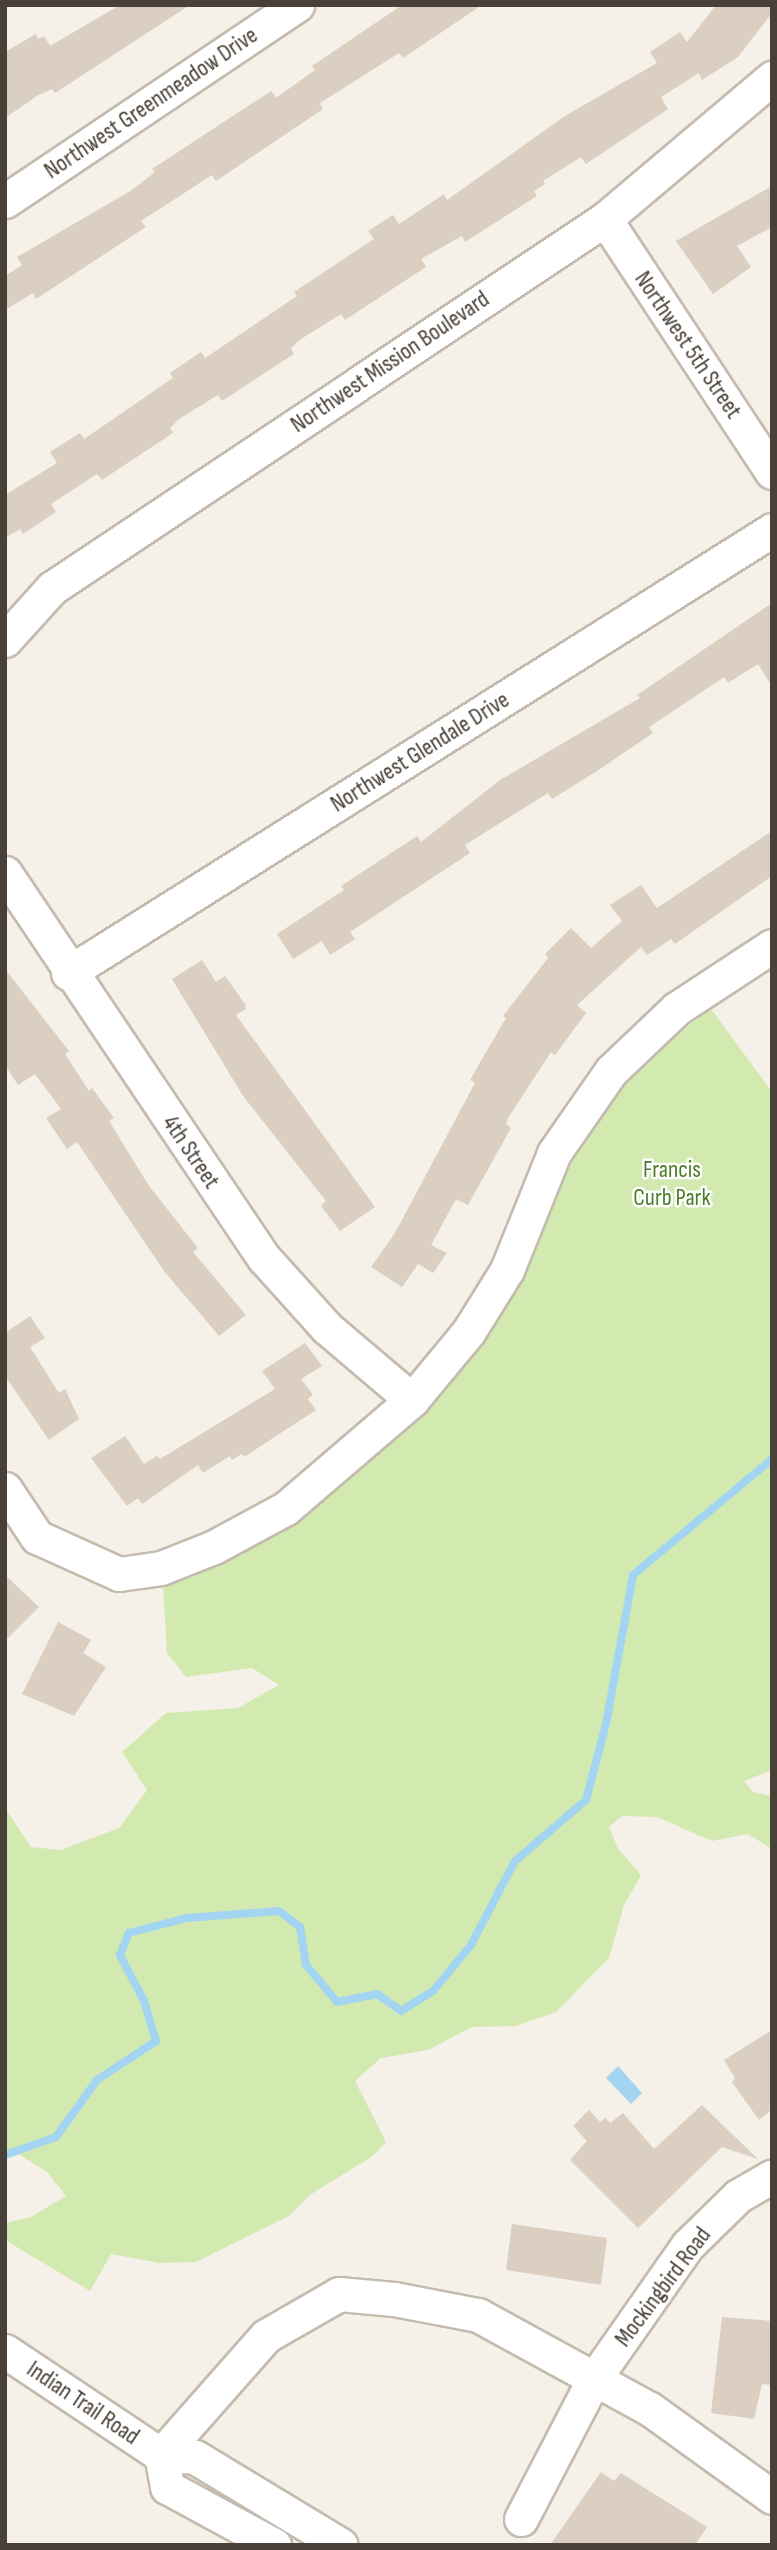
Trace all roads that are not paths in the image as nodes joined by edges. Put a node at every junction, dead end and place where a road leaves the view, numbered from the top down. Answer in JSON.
{"nodes":[{"id":1,"x":297,"y":5,"type":"edge"},
{"id":2,"x":772,"y":78,"type":"edge"},
{"id":3,"x":5,"y":201,"type":"edge"},
{"id":4,"x":605,"y":219,"type":"junction"},
{"id":5,"x":772,"y":471,"type":"edge"},
{"id":6,"x":772,"y":530,"type":"edge"},
{"id":7,"x":7,"y":629,"type":"edge"},
{"id":8,"x":5,"y":873,"type":"edge"},
{"id":9,"x":772,"y":946,"type":"edge"},
{"id":10,"x":68,"y":973,"type":"junction"},
{"id":11,"x":412,"y":1400,"type":"junction"},
{"id":12,"x":5,"y":1489,"type":"edge"},
{"id":13,"x":772,"y":2176,"type":"edge"},
{"id":14,"x":5,"y":2350,"type":"edge"},
{"id":15,"x":594,"y":2379,"type":"junction"},
{"id":16,"x":161,"y":2455,"type":"junction"},
{"id":17,"x":772,"y":2497,"type":"edge"},
{"id":18,"x":521,"y":2519,"type":"dead end"},
{"id":19,"x":274,"y":2545,"type":"edge"},
{"id":20,"x":341,"y":2545,"type":"edge"}],
"edges":[{"from":1,"to":3,"type":"street","name":"Northwest Greenmeadow Drive"},
{"from":2,"to":4,"type":"street","name":"Northwest Mission Boulevard"},
{"from":4,"to":5,"type":"street","name":"Northwest 5th Street"},
{"from":4,"to":7,"type":"street","name":"Northwest Mission Boulevard"},
{"from":6,"to":10,"type":"street","name":"Northwest Glendale Drive"},
{"from":8,"to":10,"type":"street","name":"4th Street"},
{"from":9,"to":11,"type":"street"},
{"from":10,"to":11,"type":"street","name":"4th Street"},
{"from":11,"to":12,"type":"street"},
{"from":13,"to":15,"type":"street","name":"Mockingbird Road"},
{"from":14,"to":16,"type":"street","name":"Indian Trail Road"},
{"from":15,"to":16,"type":"street"},
{"from":15,"to":17,"type":"street"},
{"from":15,"to":18,"type":"street","name":"Mockingbird Road"},
{"from":16,"to":19,"type":"street","name":"Indian Trail Road"},
{"from":16,"to":20,"type":"street","name":"Indian Trail Road"}]}
